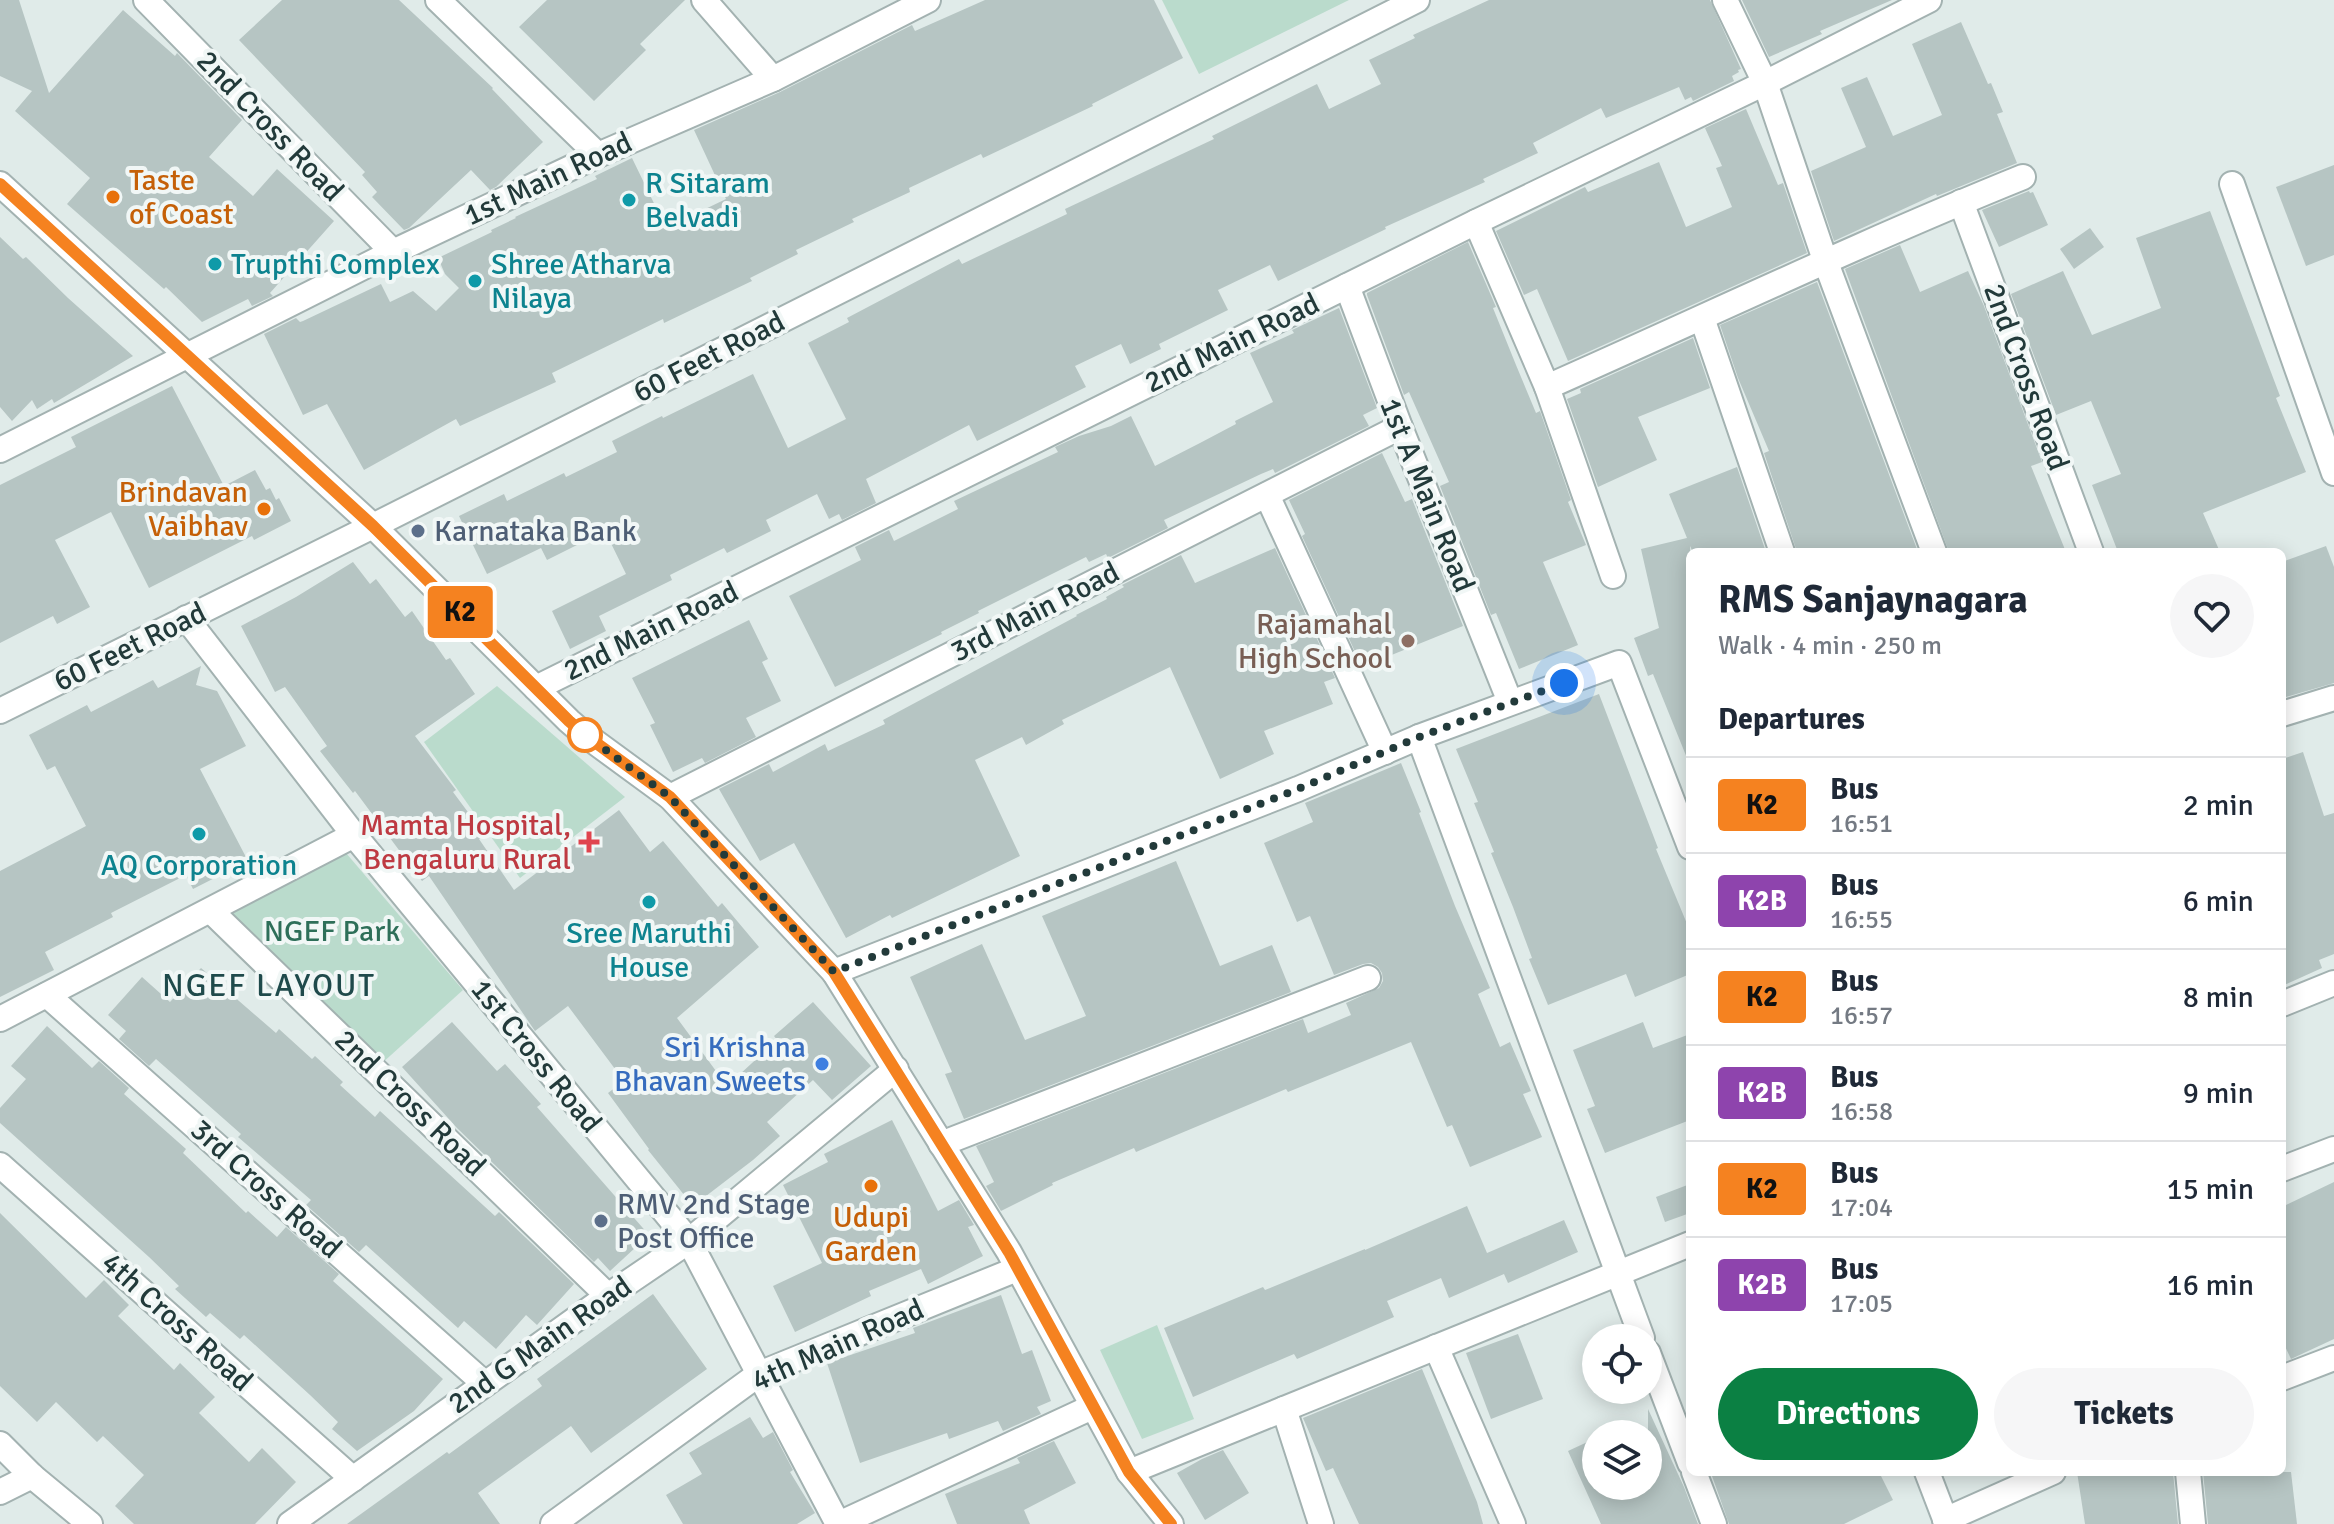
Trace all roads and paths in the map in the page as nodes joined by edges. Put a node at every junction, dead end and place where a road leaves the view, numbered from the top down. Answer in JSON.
{"nodes":[{"id":1,"x":146,"y":0,"type":"edge"},
{"id":2,"x":438,"y":0,"type":"edge"},
{"id":3,"x":704,"y":0,"type":"edge"},
{"id":4,"x":928,"y":0,"type":"edge"},
{"id":5,"x":1417,"y":0,"type":"edge"},
{"id":6,"x":1725,"y":0,"type":"edge"},
{"id":7,"x":1929,"y":0,"type":"edge"},
{"id":8,"x":773,"y":79,"type":"junction"},
{"id":9,"x":1765,"y":83,"type":"junction"},
{"id":10,"x":598,"y":155,"type":"junction"},
{"id":11,"x":2023,"y":177,"type":"dead end"},
{"id":12,"x":0,"y":184,"type":"edge"},
{"id":13,"x":2232,"y":184,"type":"dead end"},
{"id":14,"x":1961,"y":202,"type":"junction"},
{"id":15,"x":1476,"y":222,"type":"junction"},
{"id":16,"x":393,"y":252,"type":"junction"},
{"id":17,"x":1825,"y":260,"type":"junction"},
{"id":18,"x":1347,"y":286,"type":"junction"},
{"id":19,"x":1702,"y":318,"type":"junction"},
{"id":20,"x":186,"y":355,"type":"junction"},
{"id":21,"x":1547,"y":387,"type":"junction"},
{"id":22,"x":1400,"y":427,"type":"junction"},
{"id":23,"x":0,"y":450,"type":"edge"},
{"id":24,"x":2334,"y":473,"type":"edge"},
{"id":25,"x":1267,"y":495,"type":"junction"},
{"id":26,"x":373,"y":526,"type":"junction"},
{"id":27,"x":1781,"y":548,"type":"edge"},
{"id":28,"x":1933,"y":548,"type":"edge"},
{"id":29,"x":2090,"y":548,"type":"edge"},
{"id":30,"x":1613,"y":576,"type":"dead end"},
{"id":31,"x":186,"y":618,"type":"junction"},
{"id":32,"x":536,"y":688,"type":"junction"},
{"id":33,"x":2334,"y":698,"type":"edge"},
{"id":34,"x":1510,"y":702,"type":"junction"},
{"id":35,"x":0,"y":711,"type":"edge"},
{"id":36,"x":2286,"y":713,"type":"edge"},
{"id":37,"x":1419,"y":737,"type":"junction"},
{"id":38,"x":1385,"y":752,"type":"junction"},
{"id":39,"x":670,"y":797,"type":"junction"},
{"id":40,"x":354,"y":835,"type":"junction"},
{"id":41,"x":1686,"y":837,"type":"edge"},
{"id":42,"x":211,"y":911,"type":"junction"},
{"id":43,"x":834,"y":972,"type":"junction"},
{"id":44,"x":1368,"y":978,"type":"dead end"},
{"id":45,"x":2334,"y":983,"type":"edge"},
{"id":46,"x":47,"y":995,"type":"junction"},
{"id":47,"x":2286,"y":1002,"type":"edge"},
{"id":48,"x":0,"y":1019,"type":"edge"},
{"id":49,"x":896,"y":1069,"type":"junction"},
{"id":50,"x":941,"y":1144,"type":"junction"},
{"id":51,"x":2334,"y":1149,"type":"edge"},
{"id":52,"x":0,"y":1165,"type":"edge"},
{"id":53,"x":2286,"y":1167,"type":"edge"},
{"id":54,"x":689,"y":1241,"type":"junction"},
{"id":55,"x":1686,"y":1246,"type":"edge"},
{"id":56,"x":1017,"y":1269,"type":"junction"},
{"id":57,"x":1618,"y":1274,"type":"junction"},
{"id":58,"x":608,"y":1296,"type":"junction"},
{"id":59,"x":1637,"y":1324,"type":"edge"},
{"id":60,"x":1436,"y":1347,"type":"junction"},
{"id":61,"x":2334,"y":1358,"type":"edge"},
{"id":62,"x":759,"y":1374,"type":"junction"},
{"id":63,"x":2286,"y":1376,"type":"edge"},
{"id":64,"x":485,"y":1384,"type":"junction"},
{"id":65,"x":1662,"y":1390,"type":"edge"},
{"id":66,"x":1092,"y":1407,"type":"junction"},
{"id":67,"x":1284,"y":1409,"type":"junction"},
{"id":68,"x":0,"y":1444,"type":"edge"},
{"id":69,"x":1686,"y":1453,"type":"edge"},
{"id":70,"x":1129,"y":1472,"type":"junction"},
{"id":71,"x":32,"y":1476,"type":"junction"},
{"id":72,"x":1696,"y":1476,"type":"edge"},
{"id":73,"x":1929,"y":1476,"type":"edge"},
{"id":74,"x":2044,"y":1476,"type":"edge"},
{"id":75,"x":2188,"y":1476,"type":"edge"},
{"id":76,"x":353,"y":1479,"type":"junction"},
{"id":77,"x":0,"y":1492,"type":"edge"},
{"id":78,"x":1946,"y":1522,"type":"edge"},
{"id":79,"x":90,"y":1524,"type":"edge"},
{"id":80,"x":290,"y":1524,"type":"edge"},
{"id":81,"x":553,"y":1524,"type":"edge"},
{"id":82,"x":838,"y":1524,"type":"edge"},
{"id":83,"x":1171,"y":1524,"type":"edge"},
{"id":84,"x":1321,"y":1524,"type":"edge"},
{"id":85,"x":1513,"y":1524,"type":"edge"},
{"id":86,"x":1714,"y":1524,"type":"edge"},
{"id":87,"x":2193,"y":1524,"type":"edge"}],
"edges":[{"from":1,"to":16,"type":"street","name":"2nd Cross Road"},
{"from":2,"to":10,"type":"street"},
{"from":3,"to":8,"type":"street"},
{"from":4,"to":8,"type":"street","name":"1st Main Road"},
{"from":5,"to":26,"type":"street","name":"60 Feet Road"},
{"from":6,"to":9,"type":"street"},
{"from":7,"to":9,"type":"street","name":"2nd Main Road"},
{"from":8,"to":10,"type":"street","name":"1st Main Road"},
{"from":9,"to":15,"type":"street","name":"2nd Main Road"},
{"from":9,"to":17,"type":"street"},
{"from":10,"to":16,"type":"street","name":"1st Main Road"},
{"from":11,"to":14,"type":"street"},
{"from":12,"to":20,"type":"street"},
{"from":13,"to":24,"type":"street"},
{"from":14,"to":17,"type":"street"},
{"from":14,"to":29,"type":"street","name":"2nd Cross Road"},
{"from":15,"to":18,"type":"street","name":"2nd Main Road"},
{"from":15,"to":21,"type":"street"},
{"from":16,"to":20,"type":"street","name":"1st Main Road"},
{"from":17,"to":19,"type":"street"},
{"from":17,"to":28,"type":"street"},
{"from":18,"to":22,"type":"street","name":"1st A Main Road"},
{"from":18,"to":32,"type":"street","name":"2nd Main Road"},
{"from":19,"to":21,"type":"street"},
{"from":19,"to":27,"type":"street"},
{"from":20,"to":23,"type":"street","name":"1st Main Road"},
{"from":20,"to":26,"type":"street"},
{"from":21,"to":30,"type":"street"},
{"from":22,"to":25,"type":"street","name":"3rd Main Road"},
{"from":22,"to":34,"type":"street","name":"1st A Main Road"},
{"from":25,"to":38,"type":"street"},
{"from":25,"to":39,"type":"street","name":"3rd Main Road"},
{"from":26,"to":31,"type":"street","name":"60 Feet Road"},
{"from":26,"to":32,"type":"street"},
{"from":31,"to":35,"type":"street","name":"60 Feet Road"},
{"from":31,"to":40,"type":"street","name":"1st Cross Road"},
{"from":32,"to":39,"type":"street"},
{"from":33,"to":36,"type":"street"},
{"from":34,"to":37,"type":"street"},
{"from":34,"to":41,"type":"street"},
{"from":37,"to":38,"type":"street"},
{"from":37,"to":57,"type":"street"},
{"from":38,"to":43,"type":"street"},
{"from":39,"to":43,"type":"street"},
{"from":40,"to":42,"type":"street"},
{"from":40,"to":54,"type":"street","name":"1st Cross Road"},
{"from":42,"to":46,"type":"street"},
{"from":42,"to":58,"type":"street","name":"2nd Cross Road"},
{"from":43,"to":49,"type":"street"},
{"from":44,"to":50,"type":"street"},
{"from":45,"to":47,"type":"street"},
{"from":46,"to":48,"type":"street"},
{"from":46,"to":64,"type":"street","name":"3rd Cross Road"},
{"from":49,"to":50,"type":"street"},
{"from":49,"to":54,"type":"street","name":"2nd G Main Road"},
{"from":50,"to":56,"type":"street"},
{"from":51,"to":53,"type":"street"},
{"from":52,"to":76,"type":"street","name":"4th Cross Road"},
{"from":54,"to":58,"type":"street","name":"2nd G Main Road"},
{"from":54,"to":62,"type":"street","name":"1st Cross Road"},
{"from":55,"to":57,"type":"street"},
{"from":56,"to":62,"type":"street","name":"4th Main Road"},
{"from":56,"to":66,"type":"street"},
{"from":57,"to":59,"type":"street"},
{"from":57,"to":60,"type":"street"},
{"from":58,"to":64,"type":"street","name":"2nd G Main Road"},
{"from":60,"to":67,"type":"street"},
{"from":60,"to":85,"type":"street"},
{"from":61,"to":63,"type":"street"},
{"from":62,"to":81,"type":"street","name":"4th Main Road"},
{"from":62,"to":82,"type":"street","name":"1st Cross Road"},
{"from":64,"to":76,"type":"street","name":"2nd G Main Road"},
{"from":65,"to":69,"type":"street"},
{"from":66,"to":70,"type":"street"},
{"from":66,"to":82,"type":"street"},
{"from":67,"to":70,"type":"street"},
{"from":67,"to":84,"type":"street"},
{"from":68,"to":71,"type":"street"},
{"from":70,"to":83,"type":"street"},
{"from":71,"to":77,"type":"street"},
{"from":71,"to":79,"type":"street"},
{"from":72,"to":86,"type":"street"},
{"from":73,"to":78,"type":"street"},
{"from":74,"to":78,"type":"street"},
{"from":75,"to":87,"type":"street"},
{"from":76,"to":80,"type":"street","name":"2nd G Main Road"}]}
